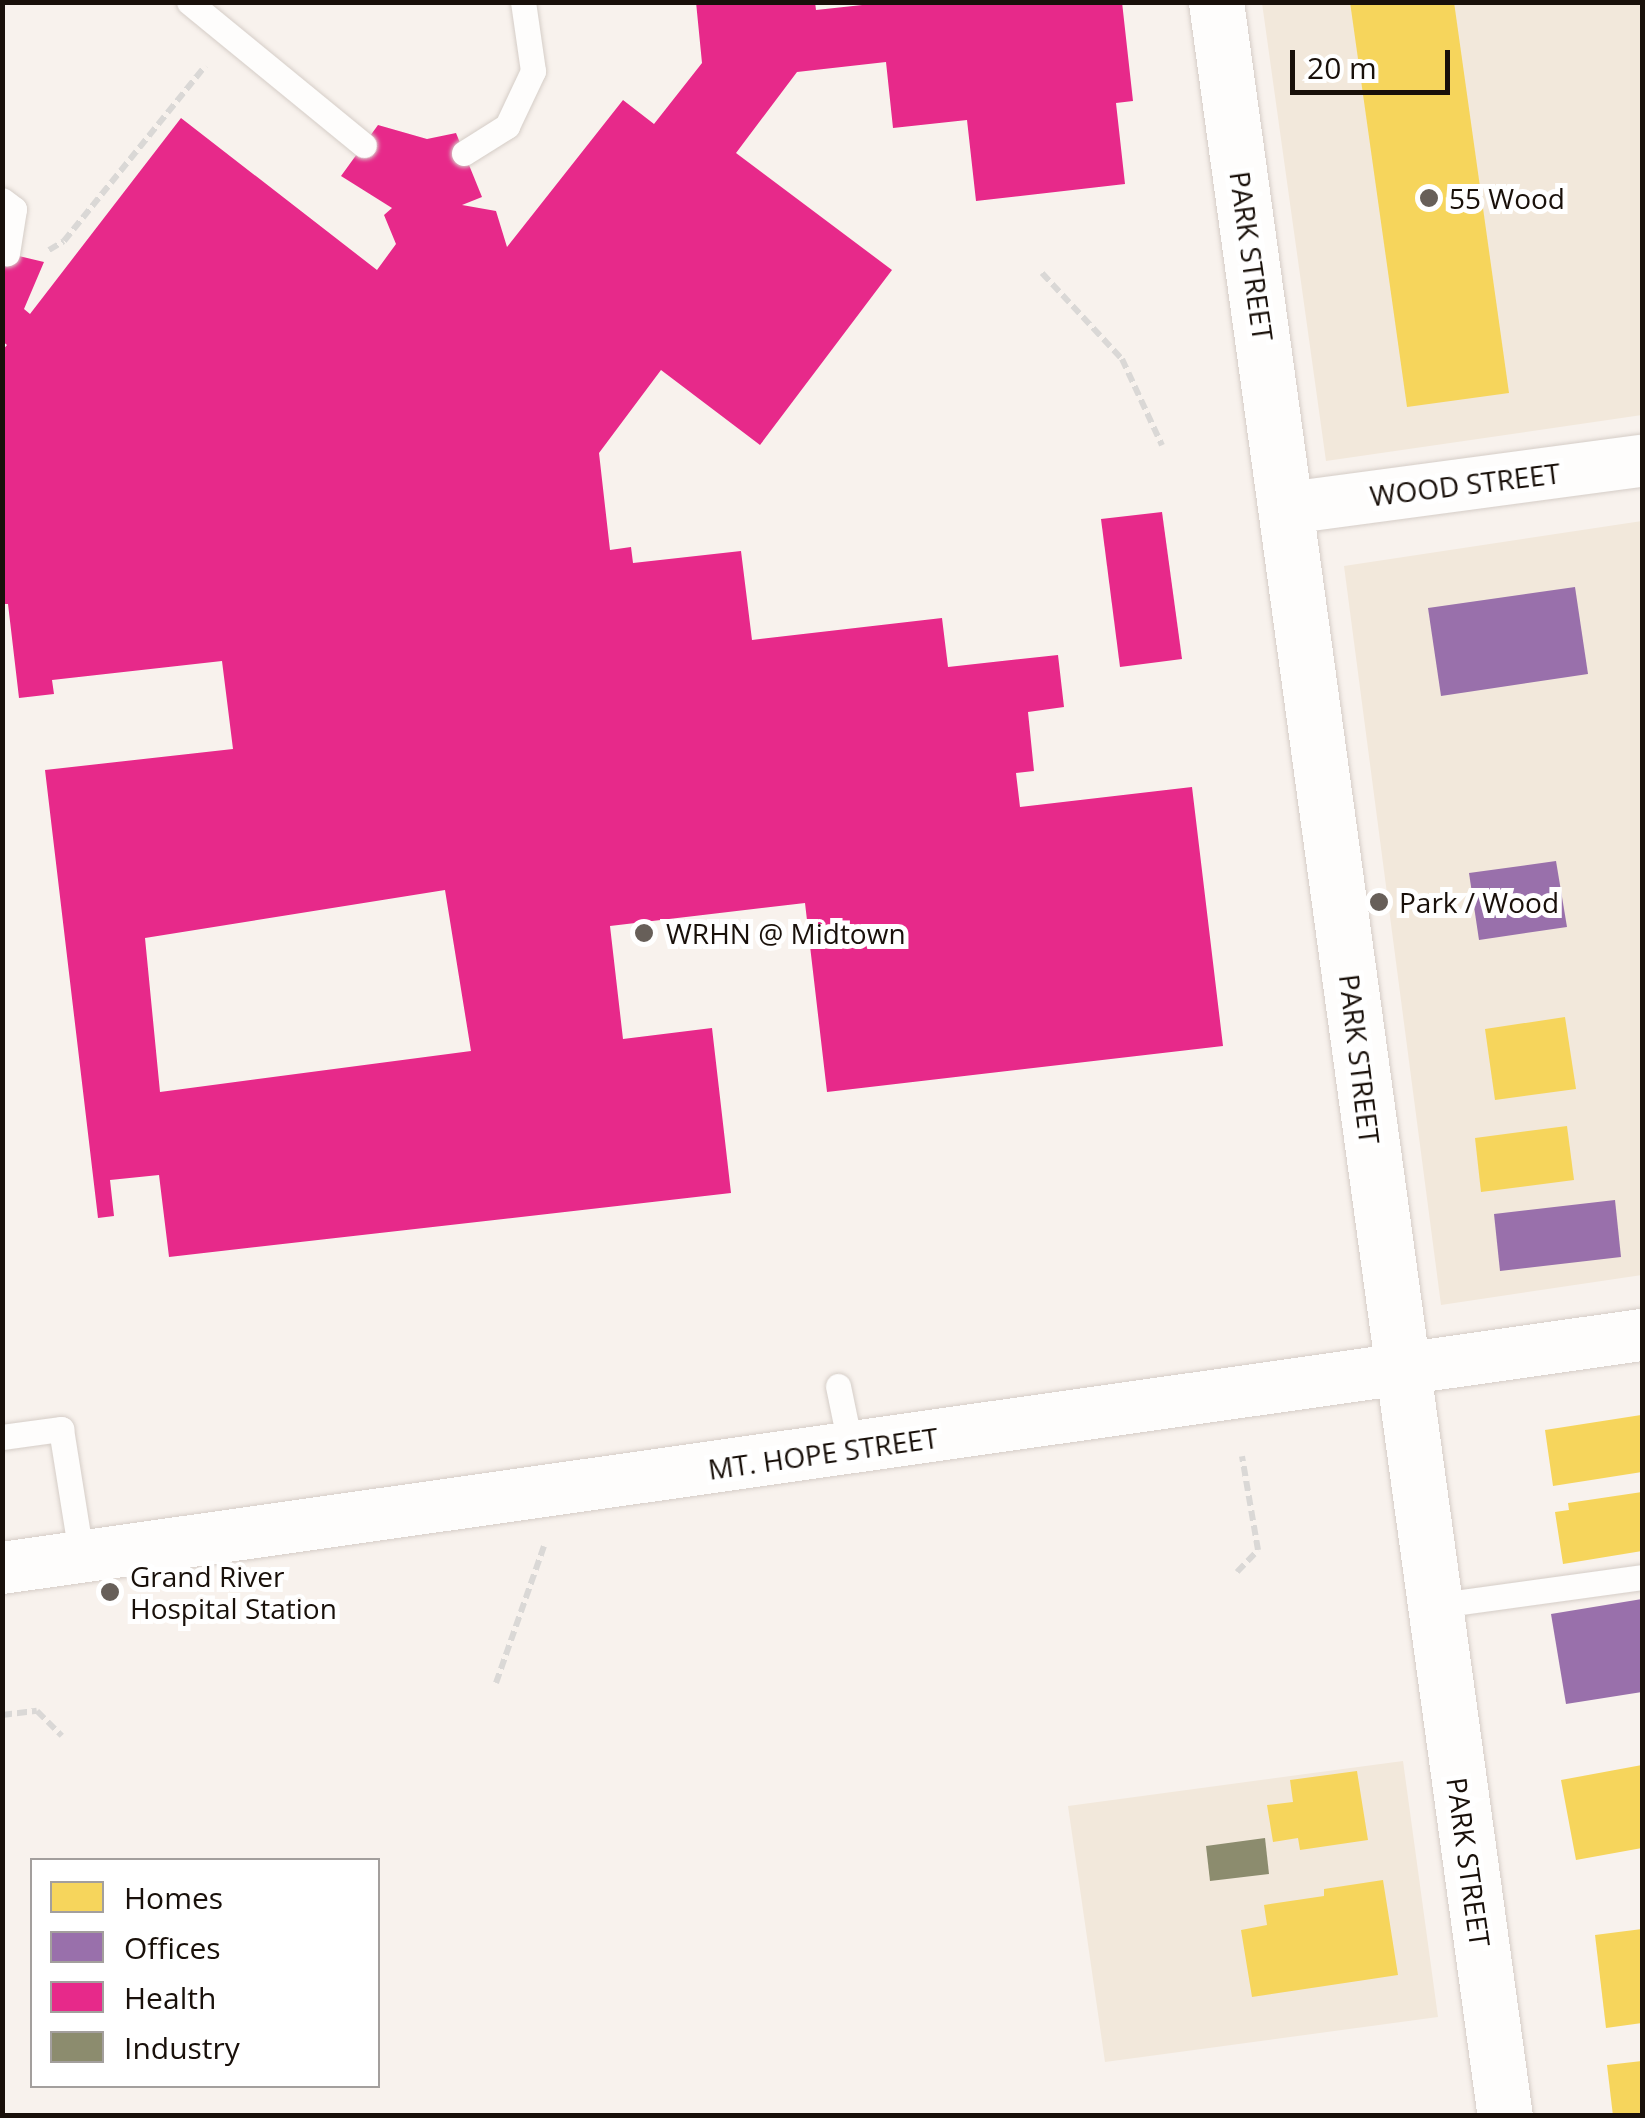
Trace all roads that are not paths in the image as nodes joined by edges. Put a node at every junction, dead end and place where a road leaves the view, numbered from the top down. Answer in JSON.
{"nodes":[{"id":1,"x":189,"y":2,"type":"edge"},
{"id":2,"x":523,"y":2,"type":"edge"},
{"id":3,"x":1216,"y":2,"type":"edge"},
{"id":4,"x":364,"y":146,"type":"dead end"},
{"id":5,"x":464,"y":152,"type":"dead end"},
{"id":6,"x":2,"y":200,"type":"edge"},
{"id":7,"x":19,"y":256,"type":"road end"},
{"id":8,"x":1642,"y":461,"type":"edge"},
{"id":9,"x":1288,"y":508,"type":"junction"},
{"id":10,"x":1642,"y":1335,"type":"edge"},
{"id":11,"x":1400,"y":1370,"type":"junction"},
{"id":12,"x":838,"y":1386,"type":"dead end"},
{"id":13,"x":2,"y":1437,"type":"edge"},
{"id":14,"x":851,"y":1449,"type":"junction"},
{"id":15,"x":82,"y":1560,"type":"junction"},
{"id":16,"x":2,"y":1568,"type":"edge"},
{"id":17,"x":1642,"y":1578,"type":"edge"},
{"id":18,"x":1433,"y":1606,"type":"junction"},
{"id":19,"x":1506,"y":2116,"type":"edge"}],
"edges":[{"from":1,"to":4,"type":"lane"},
{"from":2,"to":5,"type":"lane"},
{"from":3,"to":9,"type":"street","name":"PARK STREET"},
{"from":6,"to":7,"type":"lane"},
{"from":8,"to":9,"type":"street","name":"WOOD STREET"},
{"from":9,"to":11,"type":"street","name":"PARK STREET"},
{"from":10,"to":11,"type":"street","name":"MT. HOPE STREET"},
{"from":11,"to":14,"type":"street","name":"MT. HOPE STREET"},
{"from":11,"to":18,"type":"street","name":"PARK STREET"},
{"from":12,"to":14,"type":"lane"},
{"from":13,"to":15,"type":"lane"},
{"from":14,"to":15,"type":"street","name":"MT. HOPE STREET"},
{"from":15,"to":16,"type":"street","name":"MT. HOPE STREET"},
{"from":17,"to":18,"type":"lane"},
{"from":18,"to":19,"type":"street","name":"PARK STREET"}]}
